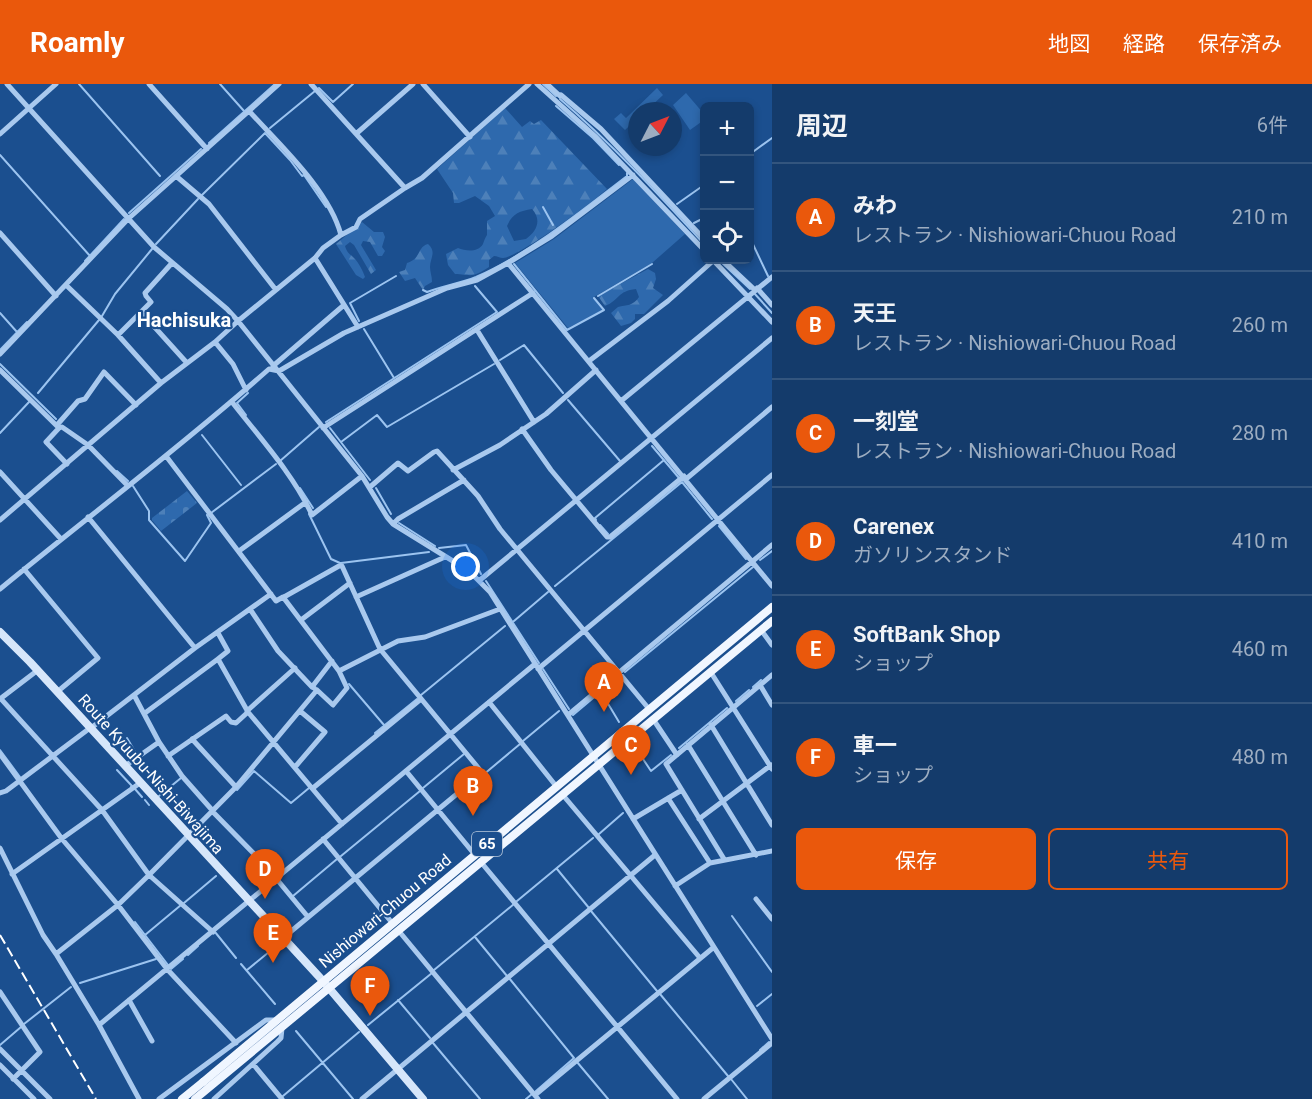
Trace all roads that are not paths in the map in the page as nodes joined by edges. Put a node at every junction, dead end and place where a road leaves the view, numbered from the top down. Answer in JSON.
{"nodes":[{"id":1,"x":7,"y":84,"type":"edge"},
{"id":2,"x":56,"y":84,"type":"edge"},
{"id":3,"x":149,"y":84,"type":"edge"},
{"id":4,"x":279,"y":84,"type":"edge"},
{"id":5,"x":311,"y":84,"type":"edge"},
{"id":6,"x":413,"y":84,"type":"edge"},
{"id":7,"x":423,"y":84,"type":"edge"},
{"id":8,"x":529,"y":84,"type":"edge"},
{"id":9,"x":537,"y":84,"type":"edge"},
{"id":10,"x":548,"y":84,"type":"edge"},
{"id":11,"x":560,"y":96,"type":"junction"},
{"id":12,"x":29,"y":108,"type":"junction"},
{"id":13,"x":249,"y":111,"type":"junction"},
{"id":14,"x":357,"y":133,"type":"junction"},
{"id":15,"x":0,"y":134,"type":"edge"},
{"id":16,"x":470,"y":137,"type":"junction"},
{"id":17,"x":207,"y":149,"type":"junction"},
{"id":18,"x":633,"y":175,"type":"junction"},
{"id":19,"x":176,"y":176,"type":"junction"},
{"id":20,"x":405,"y":188,"type":"junction"},
{"id":21,"x":128,"y":219,"type":"junction"},
{"id":22,"x":0,"y":233,"type":"edge"},
{"id":23,"x":700,"y":234,"type":"edge"},
{"id":24,"x":341,"y":235,"type":"junction"},
{"id":25,"x":700,"y":245,"type":"edge"},
{"id":26,"x":315,"y":258,"type":"junction"},
{"id":27,"x":172,"y":263,"type":"junction"},
{"id":28,"x":508,"y":263,"type":"junction"},
{"id":29,"x":710,"y":264,"type":"edge"},
{"id":30,"x":718,"y":264,"type":"edge"},
{"id":31,"x":728,"y":264,"type":"edge"},
{"id":32,"x":772,"y":277,"type":"edge"},
{"id":33,"x":66,"y":285,"type":"junction"},
{"id":34,"x":756,"y":289,"type":"junction"},
{"id":35,"x":276,"y":290,"type":"junction"},
{"id":36,"x":533,"y":293,"type":"junction"},
{"id":37,"x":56,"y":296,"type":"junction"},
{"id":38,"x":747,"y":296,"type":"junction"},
{"id":39,"x":344,"y":305,"type":"junction"},
{"id":40,"x":772,"y":305,"type":"edge"},
{"id":41,"x":141,"y":312,"type":"junction"},
{"id":42,"x":237,"y":321,"type":"junction"},
{"id":43,"x":772,"y":322,"type":"edge"},
{"id":44,"x":358,"y":327,"type":"junction"},
{"id":45,"x":477,"y":330,"type":"junction"},
{"id":46,"x":118,"y":335,"type":"junction"},
{"id":47,"x":772,"y":338,"type":"edge"},
{"id":48,"x":215,"y":342,"type":"junction"},
{"id":49,"x":0,"y":354,"type":"edge"},
{"id":50,"x":589,"y":361,"type":"junction"},
{"id":51,"x":187,"y":363,"type":"junction"},
{"id":52,"x":272,"y":367,"type":"junction"},
{"id":53,"x":0,"y":370,"type":"edge"},
{"id":54,"x":279,"y":370,"type":"junction"},
{"id":55,"x":596,"y":370,"type":"junction"},
{"id":56,"x":161,"y":383,"type":"junction"},
{"id":57,"x":246,"y":390,"type":"junction"},
{"id":58,"x":621,"y":401,"type":"junction"},
{"id":59,"x":232,"y":402,"type":"junction"},
{"id":60,"x":136,"y":405,"type":"junction"},
{"id":61,"x":772,"y":407,"type":"edge"},
{"id":62,"x":534,"y":422,"type":"junction"},
{"id":63,"x":58,"y":426,"type":"junction"},
{"id":64,"x":323,"y":428,"type":"junction"},
{"id":65,"x":522,"y":429,"type":"junction"},
{"id":66,"x":652,"y":438,"type":"junction"},
{"id":67,"x":88,"y":445,"type":"junction"},
{"id":68,"x":166,"y":456,"type":"junction"},
{"id":69,"x":67,"y":464,"type":"junction"},
{"id":70,"x":453,"y":470,"type":"junction"},
{"id":71,"x":0,"y":472,"type":"edge"},
{"id":72,"x":772,"y":475,"type":"edge"},
{"id":73,"x":362,"y":476,"type":"junction"},
{"id":74,"x":685,"y":477,"type":"junction"},
{"id":75,"x":464,"y":480,"type":"junction"},
{"id":76,"x":127,"y":485,"type":"junction"},
{"id":77,"x":370,"y":487,"type":"junction"},
{"id":78,"x":26,"y":499,"type":"junction"},
{"id":79,"x":576,"y":501,"type":"junction"},
{"id":80,"x":306,"y":502,"type":"junction"},
{"id":81,"x":88,"y":517,"type":"junction"},
{"id":82,"x":719,"y":519,"type":"junction"},
{"id":83,"x":0,"y":520,"type":"edge"},
{"id":84,"x":393,"y":524,"type":"junction"},
{"id":85,"x":61,"y":539,"type":"junction"},
{"id":86,"x":772,"y":545,"type":"edge"},
{"id":87,"x":516,"y":549,"type":"junction"},
{"id":88,"x":239,"y":551,"type":"junction"},
{"id":89,"x":445,"y":557,"type":"junction"},
{"id":90,"x":753,"y":561,"type":"junction"},
{"id":91,"x":24,"y":570,"type":"junction"},
{"id":92,"x":480,"y":580,"type":"junction"},
{"id":93,"x":350,"y":583,"type":"junction"},
{"id":94,"x":772,"y":586,"type":"edge"},
{"id":95,"x":0,"y":589,"type":"edge"},
{"id":96,"x":271,"y":594,"type":"junction"},
{"id":97,"x":284,"y":597,"type":"junction"},
{"id":98,"x":356,"y":597,"type":"junction"},
{"id":99,"x":772,"y":607,"type":"edge"},
{"id":100,"x":250,"y":609,"type":"junction"},
{"id":101,"x":500,"y":609,"type":"junction"},
{"id":102,"x":301,"y":620,"type":"junction"},
{"id":103,"x":772,"y":621,"type":"edge"},
{"id":104,"x":761,"y":630,"type":"junction"},
{"id":105,"x":584,"y":631,"type":"junction"},
{"id":106,"x":0,"y":632,"type":"edge"},
{"id":107,"x":218,"y":633,"type":"junction"},
{"id":108,"x":772,"y":645,"type":"edge"},
{"id":109,"x":195,"y":648,"type":"junction"},
{"id":110,"x":380,"y":649,"type":"junction"},
{"id":111,"x":218,"y":659,"type":"junction"},
{"id":112,"x":332,"y":661,"type":"junction"},
{"id":113,"x":537,"y":667,"type":"junction"},
{"id":114,"x":295,"y":668,"type":"junction"},
{"id":115,"x":38,"y":670,"type":"junction"},
{"id":116,"x":339,"y":670,"type":"junction"},
{"id":117,"x":710,"y":671,"type":"junction"},
{"id":118,"x":619,"y":673,"type":"junction"},
{"id":119,"x":772,"y":675,"type":"edge"},
{"id":120,"x":760,"y":685,"type":"junction"},
{"id":121,"x":315,"y":689,"type":"junction"},
{"id":122,"x":57,"y":692,"type":"junction"},
{"id":123,"x":134,"y":695,"type":"junction"},
{"id":124,"x":0,"y":699,"type":"edge"},
{"id":125,"x":421,"y":699,"type":"junction"},
{"id":126,"x":489,"y":702,"type":"junction"},
{"id":127,"x":772,"y":705,"type":"edge"},
{"id":128,"x":733,"y":707,"type":"junction"},
{"id":129,"x":649,"y":709,"type":"junction"},
{"id":130,"x":300,"y":711,"type":"junction"},
{"id":131,"x":248,"y":712,"type":"junction"},
{"id":132,"x":145,"y":713,"type":"junction"},
{"id":133,"x":568,"y":715,"type":"junction"},
{"id":134,"x":653,"y":719,"type":"junction"},
{"id":135,"x":711,"y":725,"type":"junction"},
{"id":136,"x":90,"y":728,"type":"junction"},
{"id":137,"x":450,"y":734,"type":"junction"},
{"id":138,"x":192,"y":739,"type":"junction"},
{"id":139,"x":159,"y":742,"type":"junction"},
{"id":140,"x":274,"y":742,"type":"junction"},
{"id":141,"x":688,"y":745,"type":"junction"},
{"id":142,"x":0,"y":754,"type":"edge"},
{"id":143,"x":677,"y":755,"type":"junction"},
{"id":144,"x":53,"y":756,"type":"junction"},
{"id":145,"x":168,"y":756,"type":"junction"},
{"id":146,"x":593,"y":756,"type":"junction"},
{"id":147,"x":599,"y":763,"type":"junction"},
{"id":148,"x":125,"y":766,"type":"junction"},
{"id":149,"x":771,"y":766,"type":"edge"},
{"id":150,"x":295,"y":767,"type":"junction"},
{"id":151,"x":406,"y":771,"type":"junction"},
{"id":152,"x":20,"y":780,"type":"junction"},
{"id":153,"x":140,"y":783,"type":"junction"},
{"id":154,"x":747,"y":783,"type":"junction"},
{"id":155,"x":236,"y":787,"type":"junction"},
{"id":156,"x":313,"y":788,"type":"junction"},
{"id":157,"x":559,"y":790,"type":"junction"},
{"id":158,"x":682,"y":790,"type":"junction"},
{"id":159,"x":0,"y":793,"type":"edge"},
{"id":160,"x":668,"y":798,"type":"junction"},
{"id":161,"x":723,"y":801,"type":"junction"},
{"id":162,"x":437,"y":809,"type":"junction"},
{"id":163,"x":102,"y":810,"type":"junction"},
{"id":164,"x":212,"y":810,"type":"junction"},
{"id":165,"x":633,"y":819,"type":"junction"},
{"id":166,"x":699,"y":819,"type":"junction"},
{"id":167,"x":342,"y":824,"type":"junction"},
{"id":168,"x":772,"y":825,"type":"edge"},
{"id":169,"x":188,"y":835,"type":"junction"},
{"id":170,"x":62,"y":839,"type":"junction"},
{"id":171,"x":323,"y":839,"type":"junction"},
{"id":172,"x":0,"y":848,"type":"edge"},
{"id":173,"x":772,"y":851,"type":"edge"},
{"id":174,"x":655,"y":855,"type":"junction"},
{"id":175,"x":756,"y":855,"type":"junction"},
{"id":176,"x":478,"y":858,"type":"junction"},
{"id":177,"x":724,"y":859,"type":"junction"},
{"id":178,"x":710,"y":863,"type":"junction"},
{"id":179,"x":12,"y":874,"type":"junction"},
{"id":180,"x":149,"y":875,"type":"junction"},
{"id":181,"x":631,"y":875,"type":"junction"},
{"id":182,"x":277,"y":878,"type":"junction"},
{"id":183,"x":355,"y":878,"type":"junction"},
{"id":184,"x":675,"y":886,"type":"junction"},
{"id":185,"x":756,"y":899,"type":"dead end"},
{"id":186,"x":249,"y":901,"type":"junction"},
{"id":187,"x":118,"y":905,"type":"junction"},
{"id":188,"x":308,"y":917,"type":"junction"},
{"id":189,"x":772,"y":919,"type":"edge"},
{"id":190,"x":395,"y":927,"type":"junction"},
{"id":191,"x":213,"y":932,"type":"junction"},
{"id":192,"x":283,"y":938,"type":"junction"},
{"id":193,"x":549,"y":943,"type":"junction"},
{"id":194,"x":714,"y":947,"type":"junction"},
{"id":195,"x":56,"y":954,"type":"junction"},
{"id":196,"x":700,"y":957,"type":"junction"},
{"id":197,"x":167,"y":969,"type":"junction"},
{"id":198,"x":326,"y":985,"type":"junction"},
{"id":199,"x":0,"y":992,"type":"edge"},
{"id":200,"x":129,"y":1000,"type":"junction"},
{"id":201,"x":466,"y":1012,"type":"junction"},
{"id":202,"x":280,"y":1023,"type":"junction"},
{"id":203,"x":99,"y":1025,"type":"junction"},
{"id":204,"x":617,"y":1026,"type":"junction"},
{"id":205,"x":772,"y":1039,"type":"edge"},
{"id":206,"x":152,"y":1041,"type":"dead end"},
{"id":207,"x":236,"y":1043,"type":"junction"},
{"id":208,"x":772,"y":1043,"type":"edge"},
{"id":209,"x":0,"y":1049,"type":"edge"},
{"id":210,"x":253,"y":1064,"type":"junction"},
{"id":211,"x":0,"y":1065,"type":"edge"},
{"id":212,"x":398,"y":1069,"type":"junction"},
{"id":213,"x":21,"y":1071,"type":"junction"},
{"id":214,"x":14,"y":1078,"type":"junction"},
{"id":215,"x":181,"y":1083,"type":"junction"},
{"id":216,"x":205,"y":1085,"type":"junction"},
{"id":217,"x":537,"y":1097,"type":"edge"},
{"id":218,"x":34,"y":1099,"type":"edge"},
{"id":219,"x":50,"y":1099,"type":"edge"},
{"id":220,"x":139,"y":1099,"type":"edge"},
{"id":221,"x":159,"y":1099,"type":"edge"},
{"id":222,"x":182,"y":1099,"type":"edge"},
{"id":223,"x":195,"y":1099,"type":"edge"},
{"id":224,"x":214,"y":1099,"type":"edge"},
{"id":225,"x":282,"y":1099,"type":"edge"},
{"id":226,"x":362,"y":1099,"type":"edge"},
{"id":227,"x":423,"y":1099,"type":"edge"},
{"id":228,"x":677,"y":1099,"type":"edge"},
{"id":229,"x":704,"y":1099,"type":"edge"}],
"edges":[{"from":1,"to":12,"type":"street"},
{"from":2,"to":12,"type":"street"},
{"from":3,"to":17,"type":"street"},
{"from":4,"to":13,"type":"street"},
{"from":5,"to":14,"type":"street"},
{"from":6,"to":14,"type":"street"},
{"from":7,"to":16,"type":"street"},
{"from":8,"to":16,"type":"street"},
{"from":9,"to":11,"type":"street"},
{"from":10,"to":11,"type":"street"},
{"from":11,"to":18,"type":"street"},
{"from":11,"to":23,"type":"street"},
{"from":12,"to":15,"type":"street"},
{"from":12,"to":21,"type":"street"},
{"from":13,"to":17,"type":"street"},
{"from":13,"to":24,"type":"street"},
{"from":14,"to":20,"type":"street"},
{"from":16,"to":20,"type":"street"},
{"from":17,"to":19,"type":"street"},
{"from":18,"to":25,"type":"street"},
{"from":18,"to":28,"type":"street"},
{"from":19,"to":21,"type":"street"},
{"from":19,"to":35,"type":"street"},
{"from":20,"to":24,"type":"street"},
{"from":21,"to":27,"type":"street"},
{"from":21,"to":33,"type":"street"},
{"from":22,"to":37,"type":"street"},
{"from":24,"to":26,"type":"street"},
{"from":26,"to":35,"type":"street"},
{"from":26,"to":39,"type":"street"},
{"from":27,"to":41,"type":"street"},
{"from":27,"to":42,"type":"street"},
{"from":28,"to":36,"type":"street"},
{"from":28,"to":44,"type":"street"},
{"from":29,"to":50,"type":"street"},
{"from":30,"to":38,"type":"street"},
{"from":31,"to":34,"type":"street"},
{"from":32,"to":34,"type":"street"},
{"from":33,"to":37,"type":"street"},
{"from":33,"to":46,"type":"street"},
{"from":34,"to":38,"type":"street"},
{"from":34,"to":40,"type":"street"},
{"from":35,"to":42,"type":"street"},
{"from":36,"to":45,"type":"street"},
{"from":36,"to":50,"type":"street"},
{"from":37,"to":49,"type":"street"},
{"from":38,"to":43,"type":"street"},
{"from":38,"to":58,"type":"street"},
{"from":39,"to":44,"type":"street"},
{"from":39,"to":52,"type":"street"},
{"from":41,"to":46,"type":"street"},
{"from":41,"to":51,"type":"street"},
{"from":42,"to":48,"type":"street"},
{"from":42,"to":52,"type":"street"},
{"from":44,"to":54,"type":"street"},
{"from":45,"to":62,"type":"street"},
{"from":45,"to":64,"type":"street"},
{"from":46,"to":56,"type":"street"},
{"from":47,"to":66,"type":"street"},
{"from":48,"to":51,"type":"street"},
{"from":48,"to":57,"type":"street"},
{"from":50,"to":55,"type":"street"},
{"from":51,"to":56,"type":"street"},
{"from":52,"to":54,"type":"street"},
{"from":52,"to":57,"type":"street"},
{"from":53,"to":63,"type":"street"},
{"from":54,"to":64,"type":"street"},
{"from":55,"to":58,"type":"street"},
{"from":55,"to":62,"type":"street"},
{"from":56,"to":60,"type":"street"},
{"from":57,"to":59,"type":"street"},
{"from":58,"to":66,"type":"street"},
{"from":59,"to":68,"type":"street"},
{"from":59,"to":80,"type":"street"},
{"from":60,"to":63,"type":"street"},
{"from":60,"to":67,"type":"street"},
{"from":61,"to":74,"type":"street"},
{"from":62,"to":65,"type":"street"},
{"from":63,"to":67,"type":"street"},
{"from":63,"to":69,"type":"street"},
{"from":64,"to":73,"type":"street"},
{"from":65,"to":70,"type":"street"},
{"from":65,"to":79,"type":"street"},
{"from":66,"to":74,"type":"street"},
{"from":66,"to":79,"type":"street"},
{"from":67,"to":69,"type":"street"},
{"from":67,"to":76,"type":"street"},
{"from":68,"to":76,"type":"street"},
{"from":68,"to":88,"type":"street"},
{"from":69,"to":78,"type":"street"},
{"from":70,"to":75,"type":"street"},
{"from":70,"to":77,"type":"street"},
{"from":71,"to":78,"type":"street"},
{"from":72,"to":82,"type":"street"},
{"from":73,"to":77,"type":"street"},
{"from":73,"to":80,"type":"street"},
{"from":74,"to":79,"type":"street"},
{"from":74,"to":82,"type":"street"},
{"from":75,"to":84,"type":"street"},
{"from":75,"to":87,"type":"street"},
{"from":76,"to":81,"type":"street"},
{"from":77,"to":84,"type":"street"},
{"from":78,"to":83,"type":"street"},
{"from":78,"to":85,"type":"street"},
{"from":79,"to":87,"type":"street"},
{"from":80,"to":88,"type":"street"},
{"from":81,"to":85,"type":"street"},
{"from":81,"to":109,"type":"street"},
{"from":82,"to":90,"type":"street"},
{"from":82,"to":105,"type":"street"},
{"from":84,"to":89,"type":"street"},
{"from":85,"to":91,"type":"street"},
{"from":86,"to":90,"type":"street"},
{"from":87,"to":92,"type":"street"},
{"from":87,"to":105,"type":"street"},
{"from":88,"to":96,"type":"street"},
{"from":89,"to":92,"type":"street"},
{"from":89,"to":98,"type":"street"},
{"from":90,"to":94,"type":"street"},
{"from":90,"to":118,"type":"street"},
{"from":91,"to":95,"type":"street"},
{"from":91,"to":122,"type":"street"},
{"from":92,"to":101,"type":"street"},
{"from":93,"to":97,"type":"street"},
{"from":93,"to":98,"type":"street"},
{"from":93,"to":102,"type":"street"},
{"from":96,"to":97,"type":"street"},
{"from":96,"to":100,"type":"street"},
{"from":97,"to":102,"type":"street"},
{"from":98,"to":110,"type":"street"},
{"from":99,"to":129,"type":"main road","name":"Nishiowari-Chuou Road","number":"65"},
{"from":100,"to":107,"type":"street"},
{"from":100,"to":114,"type":"street"},
{"from":101,"to":110,"type":"street"},
{"from":101,"to":113,"type":"street"},
{"from":102,"to":112,"type":"street"},
{"from":103,"to":104,"type":"main road","name":"Nishiowari-Chuou Road","number":"65"},
{"from":104,"to":108,"type":"street"},
{"from":104,"to":117,"type":"main road","name":"Nishiowari-Chuou Road","number":"65"},
{"from":105,"to":113,"type":"street"},
{"from":105,"to":118,"type":"street"},
{"from":106,"to":115,"type":"main road","name":"Route Kyuubu-Nishi-Biwajima"},
{"from":107,"to":109,"type":"street"},
{"from":107,"to":111,"type":"street"},
{"from":109,"to":123,"type":"street"},
{"from":110,"to":116,"type":"street"},
{"from":110,"to":125,"type":"street"},
{"from":111,"to":131,"type":"street"},
{"from":111,"to":132,"type":"street"},
{"from":112,"to":116,"type":"street"},
{"from":112,"to":121,"type":"street"},
{"from":113,"to":126,"type":"street"},
{"from":113,"to":133,"type":"street"},
{"from":114,"to":121,"type":"street"},
{"from":114,"to":131,"type":"street"},
{"from":115,"to":122,"type":"main road","name":"Route Kyuubu-Nishi-Biwajima"},
{"from":115,"to":124,"type":"street"},
{"from":116,"to":121,"type":"street"},
{"from":117,"to":128,"type":"street"},
{"from":117,"to":134,"type":"main road","name":"Nishiowari-Chuou Road","number":"65"},
{"from":118,"to":129,"type":"street"},
{"from":118,"to":133,"type":"street"},
{"from":119,"to":120,"type":"street"},
{"from":120,"to":127,"type":"street"},
{"from":120,"to":128,"type":"street"},
{"from":121,"to":130,"type":"street"},
{"from":122,"to":136,"type":"main road","name":"Route Kyuubu-Nishi-Biwajima"},
{"from":123,"to":132,"type":"street"},
{"from":123,"to":136,"type":"street"},
{"from":124,"to":144,"type":"street"},
{"from":125,"to":137,"type":"street"},
{"from":125,"to":156,"type":"street"},
{"from":126,"to":137,"type":"street"},
{"from":126,"to":157,"type":"street"},
{"from":128,"to":135,"type":"street"},
{"from":128,"to":149,"type":"street"},
{"from":129,"to":146,"type":"main road","name":"Nishiowari-Chuou Road","number":"65"},
{"from":130,"to":140,"type":"street"},
{"from":130,"to":150,"type":"street"},
{"from":131,"to":138,"type":"street"},
{"from":131,"to":140,"type":"street"},
{"from":132,"to":139,"type":"street"},
{"from":133,"to":146,"type":"street"},
{"from":134,"to":143,"type":"street"},
{"from":134,"to":147,"type":"main road","name":"Nishiowari-Chuou Road","number":"65"},
{"from":135,"to":141,"type":"street"},
{"from":135,"to":154,"type":"street"},
{"from":136,"to":144,"type":"street"},
{"from":136,"to":148,"type":"main road","name":"Route Kyuubu-Nishi-Biwajima"},
{"from":137,"to":151,"type":"street"},
{"from":137,"to":162,"type":"street"},
{"from":138,"to":145,"type":"street"},
{"from":138,"to":155,"type":"street"},
{"from":139,"to":145,"type":"street"},
{"from":139,"to":148,"type":"street"},
{"from":140,"to":150,"type":"street"},
{"from":140,"to":155,"type":"street"},
{"from":141,"to":143,"type":"street"},
{"from":141,"to":161,"type":"street"},
{"from":142,"to":152,"type":"street"},
{"from":143,"to":158,"type":"street"},
{"from":144,"to":152,"type":"street"},
{"from":144,"to":163,"type":"street"},
{"from":145,"to":164,"type":"street"},
{"from":146,"to":147,"type":"street"},
{"from":146,"to":157,"type":"main road","name":"Nishiowari-Chuou Road","number":"65"},
{"from":147,"to":157,"type":"main road","name":"Nishiowari-Chuou Road","number":"65"},
{"from":147,"to":165,"type":"street"},
{"from":148,"to":153,"type":"main road","name":"Route Kyuubu-Nishi-Biwajima"},
{"from":149,"to":154,"type":"street"},
{"from":150,"to":156,"type":"street"},
{"from":151,"to":162,"type":"street"},
{"from":151,"to":167,"type":"street"},
{"from":152,"to":159,"type":"street"},
{"from":152,"to":170,"type":"street"},
{"from":153,"to":163,"type":"street"},
{"from":153,"to":169,"type":"main road","name":"Route Kyuubu-Nishi-Biwajima"},
{"from":154,"to":161,"type":"street"},
{"from":154,"to":168,"type":"street"},
{"from":155,"to":164,"type":"street"},
{"from":156,"to":167,"type":"street"},
{"from":157,"to":176,"type":"main road","name":"Nishiowari-Chuou Road","number":"65"},
{"from":157,"to":181,"type":"street"},
{"from":158,"to":160,"type":"street"},
{"from":158,"to":166,"type":"street"},
{"from":160,"to":165,"type":"street"},
{"from":160,"to":178,"type":"street"},
{"from":161,"to":166,"type":"street"},
{"from":161,"to":175,"type":"street"},
{"from":162,"to":176,"type":"street"},
{"from":162,"to":183,"type":"street"},
{"from":163,"to":170,"type":"street"},
{"from":163,"to":180,"type":"street"},
{"from":164,"to":169,"type":"street"},
{"from":164,"to":182,"type":"street"},
{"from":165,"to":174,"type":"street"},
{"from":166,"to":177,"type":"street"},
{"from":167,"to":171,"type":"street"},
{"from":169,"to":180,"type":"street"},
{"from":169,"to":186,"type":"main road","name":"Route Kyuubu-Nishi-Biwajima"},
{"from":170,"to":179,"type":"street"},
{"from":170,"to":187,"type":"street"},
{"from":171,"to":182,"type":"street"},
{"from":171,"to":183,"type":"street"},
{"from":172,"to":179,"type":"street"},
{"from":173,"to":175,"type":"street"},
{"from":174,"to":181,"type":"street"},
{"from":174,"to":184,"type":"street"},
{"from":175,"to":177,"type":"street"},
{"from":176,"to":190,"type":"main road","name":"Nishiowari-Chuou Road","number":"65"},
{"from":176,"to":193,"type":"street"},
{"from":177,"to":178,"type":"street"},
{"from":178,"to":184,"type":"street"},
{"from":179,"to":195,"type":"street"},
{"from":180,"to":187,"type":"street"},
{"from":180,"to":191,"type":"street"},
{"from":181,"to":193,"type":"street"},
{"from":181,"to":196,"type":"street"},
{"from":182,"to":186,"type":"street"},
{"from":182,"to":188,"type":"street"},
{"from":183,"to":188,"type":"street"},
{"from":183,"to":190,"type":"street"},
{"from":184,"to":194,"type":"street"},
{"from":185,"to":189,"type":"street"},
{"from":186,"to":191,"type":"street"},
{"from":186,"to":192,"type":"main road","name":"Route Kyuubu-Nishi-Biwajima"},
{"from":187,"to":195,"type":"street"},
{"from":187,"to":197,"type":"street"},
{"from":188,"to":192,"type":"street"},
{"from":190,"to":198,"type":"main road","name":"Nishiowari-Chuou Road","number":"65"},
{"from":190,"to":201,"type":"street"},
{"from":191,"to":197,"type":"street"},
{"from":192,"to":198,"type":"main road","name":"Route Kyuubu-Nishi-Biwajima"},
{"from":193,"to":201,"type":"street"},
{"from":193,"to":204,"type":"street"},
{"from":194,"to":196,"type":"street"},
{"from":194,"to":205,"type":"street"},
{"from":195,"to":203,"type":"street"},
{"from":196,"to":204,"type":"street"},
{"from":197,"to":200,"type":"street"},
{"from":197,"to":207,"type":"street"},
{"from":198,"to":202,"type":"main road","name":"Nishiowari-Chuou Road","number":"65"},
{"from":198,"to":212,"type":"main road","name":"Route Kyuubu-Nishi-Biwajima"},
{"from":199,"to":213,"type":"street"},
{"from":200,"to":203,"type":"street"},
{"from":200,"to":206,"type":"street"},
{"from":201,"to":212,"type":"street"},
{"from":201,"to":217,"type":"street"},
{"from":202,"to":207,"type":"street"},
{"from":202,"to":210,"type":"street"},
{"from":202,"to":216,"type":"main road","name":"Nishiowari-Chuou Road","number":"65"},
{"from":203,"to":220,"type":"street"},
{"from":204,"to":217,"type":"street"},
{"from":204,"to":228,"type":"street"},
{"from":207,"to":215,"type":"street"},
{"from":208,"to":229,"type":"street"},
{"from":209,"to":213,"type":"street"},
{"from":210,"to":224,"type":"street"},
{"from":210,"to":225,"type":"street"},
{"from":211,"to":214,"type":"street"},
{"from":212,"to":226,"type":"street"},
{"from":212,"to":227,"type":"main road","name":"Route Kyuubu-Nishi-Biwajima"},
{"from":213,"to":214,"type":"street"},
{"from":213,"to":219,"type":"street"},
{"from":214,"to":218,"type":"street"},
{"from":215,"to":221,"type":"street"},
{"from":215,"to":223,"type":"street"},
{"from":216,"to":222,"type":"main road","name":"Nishiowari-Chuou Road","number":"65","bridge":true},
{"from":216,"to":223,"type":"main road","name":"Nishiowari-Chuou Road","number":"65"}]}
